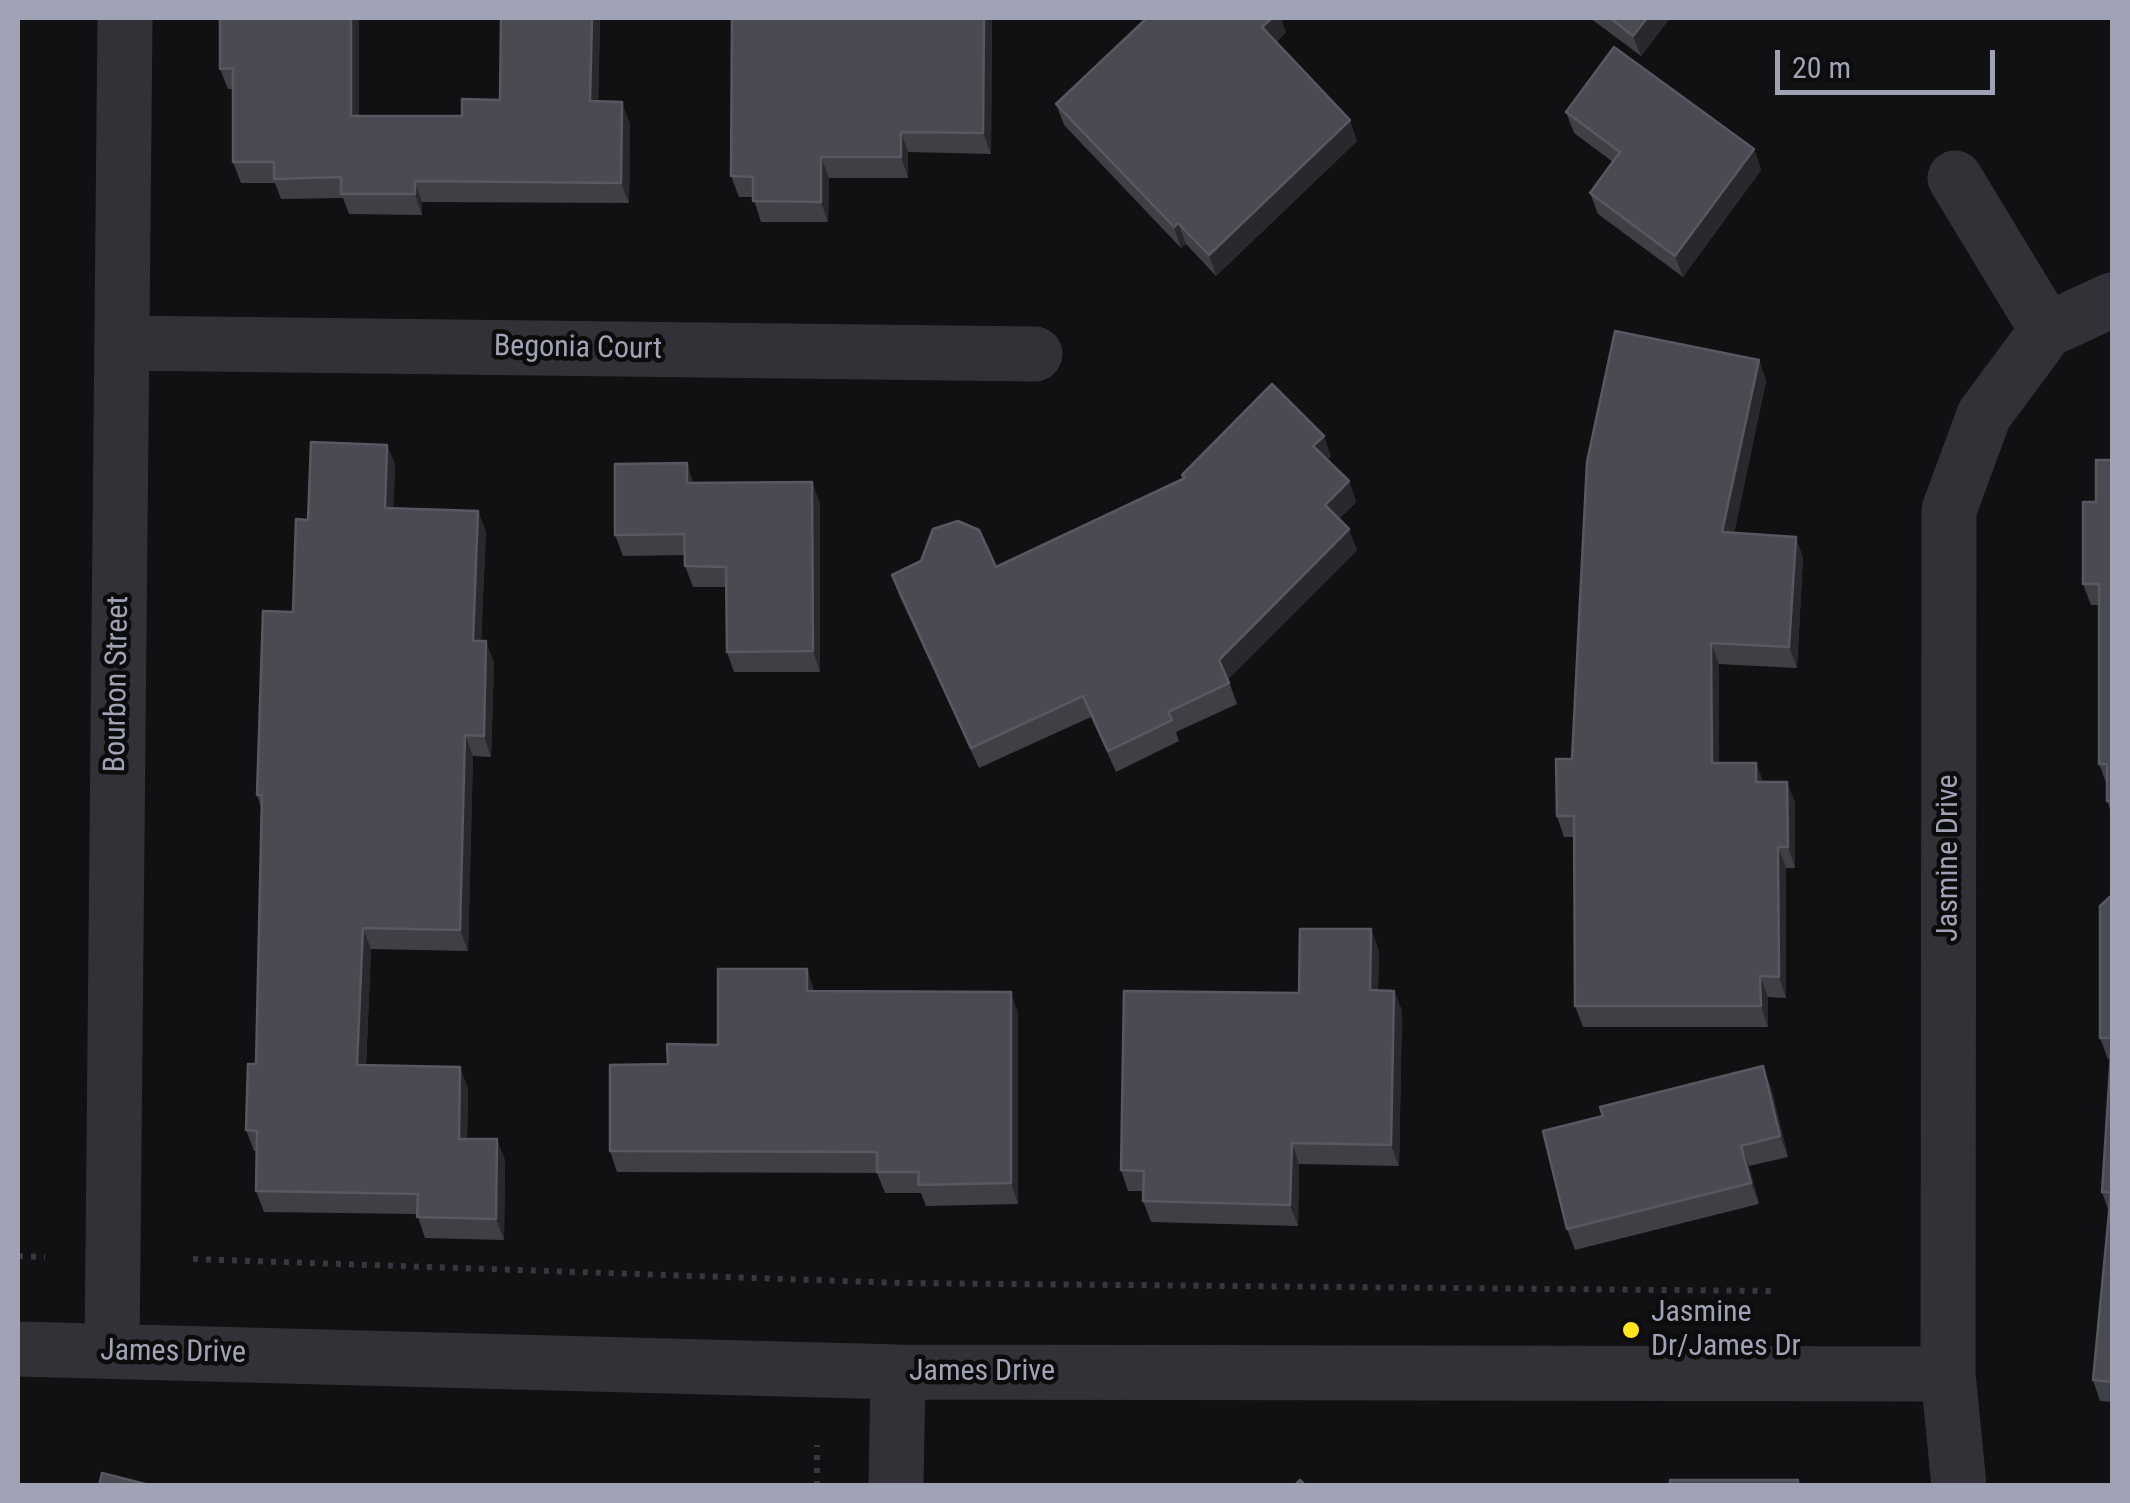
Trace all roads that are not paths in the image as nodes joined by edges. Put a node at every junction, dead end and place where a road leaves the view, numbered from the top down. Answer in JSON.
{"nodes":[{"id":1,"x":125,"y":18,"type":"edge"},
{"id":2,"x":1956,"y":178,"type":"dead end"},
{"id":3,"x":2112,"y":300,"type":"edge"},
{"id":4,"x":2047,"y":330,"type":"junction"},
{"id":5,"x":122,"y":343,"type":"junction"},
{"id":6,"x":1035,"y":354,"type":"dead end"},
{"id":7,"x":18,"y":1349,"type":"edge"},
{"id":8,"x":112,"y":1352,"type":"junction"},
{"id":9,"x":898,"y":1372,"type":"junction"},
{"id":10,"x":1948,"y":1374,"type":"junction"},
{"id":11,"x":896,"y":1486,"type":"edge"},
{"id":12,"x":1958,"y":1486,"type":"edge"}],
"edges":[{"from":1,"to":5,"type":"street","name":"Bourbon Street"},
{"from":2,"to":4,"type":"street"},
{"from":3,"to":4,"type":"street","name":"Jasmine Drive"},
{"from":4,"to":10,"type":"street","name":"Jasmine Drive"},
{"from":5,"to":6,"type":"street","name":"Begonia Court"},
{"from":5,"to":8,"type":"street","name":"Bourbon Street"},
{"from":7,"to":8,"type":"street","name":"James Drive"},
{"from":8,"to":9,"type":"street","name":"James Drive"},
{"from":9,"to":10,"type":"street","name":"James Drive"},
{"from":9,"to":11,"type":"street"},
{"from":10,"to":12,"type":"street","name":"Jasmine Drive"}]}
